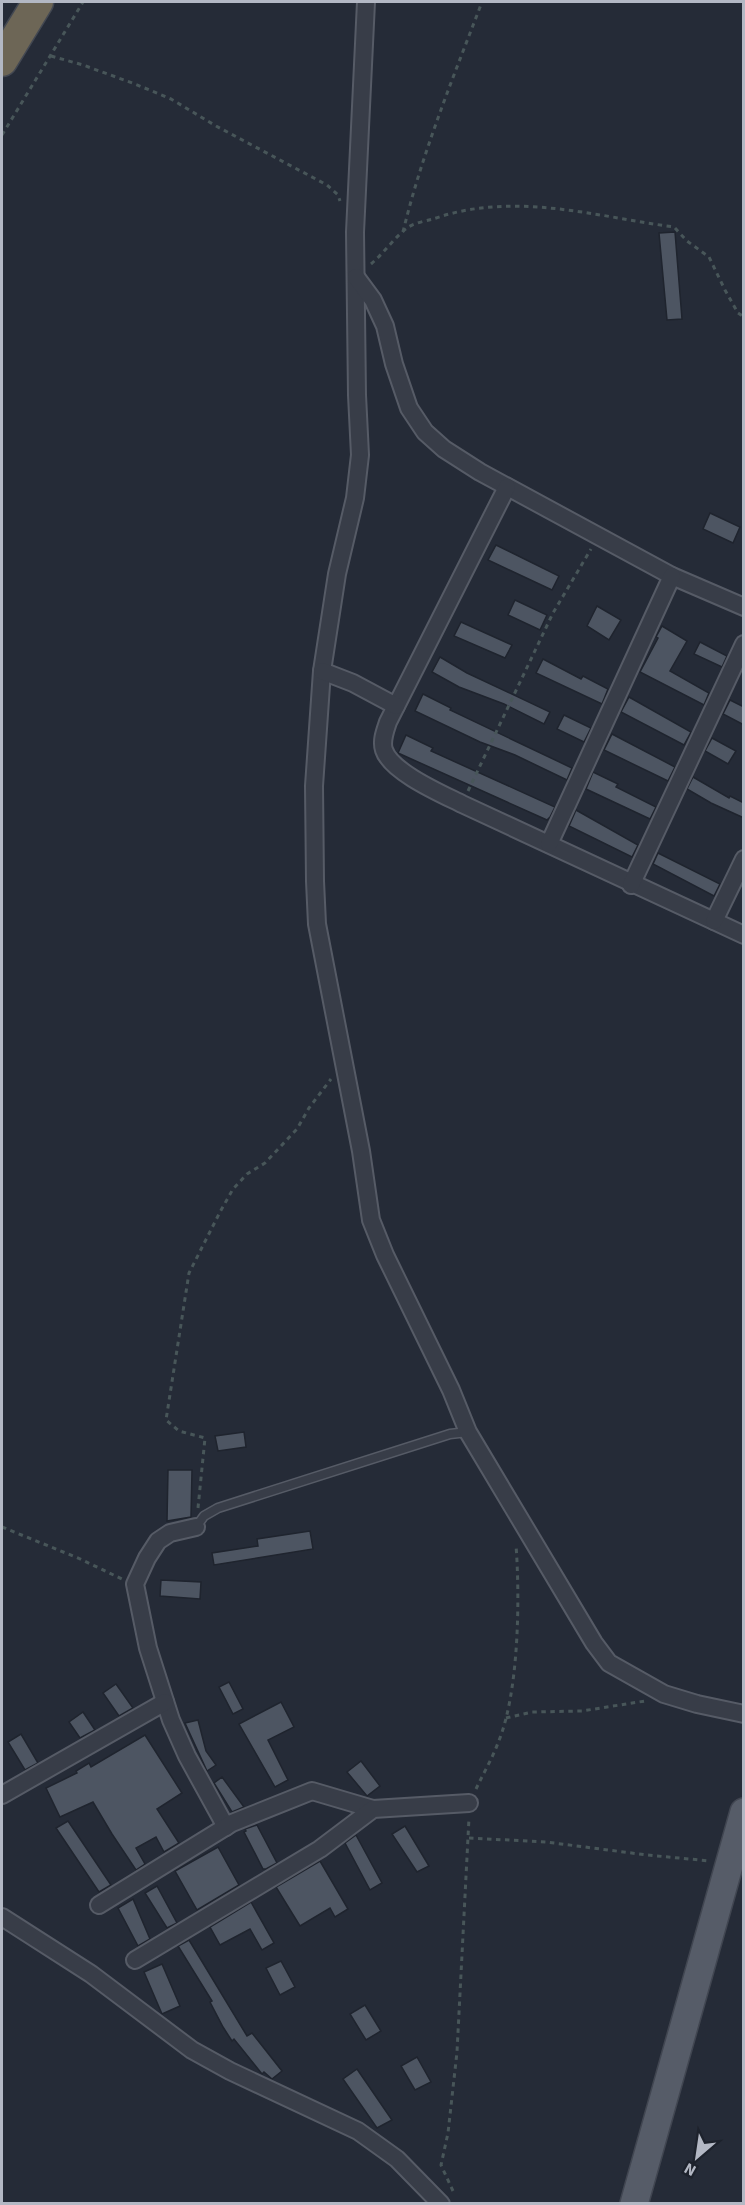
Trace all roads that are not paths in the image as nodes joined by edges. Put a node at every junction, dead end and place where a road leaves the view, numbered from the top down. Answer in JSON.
{"nodes":[{"id":1,"x":38,"y":2,"type":"edge"},
{"id":2,"x":366,"y":2,"type":"edge"},
{"id":3,"x":2,"y":61,"type":"edge"},
{"id":4,"x":356,"y":277,"type":"junction"},
{"id":5,"x":507,"y":487,"type":"junction"},
{"id":6,"x":672,"y":576,"type":"junction"},
{"id":7,"x":744,"y":608,"type":"edge"},
{"id":8,"x":744,"y":644,"type":"edge"},
{"id":9,"x":322,"y":671,"type":"junction"},
{"id":10,"x":396,"y":706,"type":"junction"},
{"id":11,"x":549,"y":844,"type":"junction"},
{"id":12,"x":744,"y":859,"type":"edge"},
{"id":13,"x":631,"y":885,"type":"junction"},
{"id":14,"x":714,"y":921,"type":"junction"},
{"id":15,"x":744,"y":936,"type":"edge"},
{"id":16,"x":468,"y":1432,"type":"junction"},
{"id":17,"x":196,"y":1527,"type":"joint"},
{"id":18,"x":165,"y":1702,"type":"junction"},
{"id":19,"x":744,"y":1714,"type":"edge"},
{"id":20,"x":2,"y":1795,"type":"edge"},
{"id":21,"x":469,"y":1803,"type":"road end"},
{"id":22,"x":373,"y":1809,"type":"junction"},
{"id":23,"x":744,"y":1812,"type":"edge"},
{"id":24,"x":226,"y":1827,"type":"junction"},
{"id":25,"x":99,"y":1905,"type":"dead end"},
{"id":26,"x":2,"y":1917,"type":"edge"},
{"id":27,"x":135,"y":1960,"type":"dead end"},
{"id":28,"x":448,"y":2199,"type":"edge"},
{"id":29,"x":634,"y":2204,"type":"edge"}],
"edges":[{"from":1,"to":3,"type":"highway"},
{"from":2,"to":4,"type":"street"},
{"from":4,"to":5,"type":"street"},
{"from":4,"to":9,"type":"street"},
{"from":5,"to":6,"type":"street"},
{"from":5,"to":10,"type":"street"},
{"from":6,"to":7,"type":"street"},
{"from":6,"to":11,"type":"street"},
{"from":8,"to":13,"type":"street"},
{"from":9,"to":10,"type":"street"},
{"from":9,"to":16,"type":"street"},
{"from":10,"to":11,"type":"street"},
{"from":11,"to":13,"type":"street"},
{"from":12,"to":14,"type":"street"},
{"from":13,"to":14,"type":"street"},
{"from":14,"to":15,"type":"street"},
{"from":16,"to":17,"type":"lane"},
{"from":16,"to":19,"type":"street"},
{"from":17,"to":18,"type":"street"},
{"from":18,"to":20,"type":"street"},
{"from":18,"to":24,"type":"street"},
{"from":21,"to":22,"type":"street"},
{"from":22,"to":24,"type":"street"},
{"from":22,"to":27,"type":"street"},
{"from":23,"to":29,"type":"main road"},
{"from":24,"to":25,"type":"street"},
{"from":26,"to":28,"type":"street"}]}
